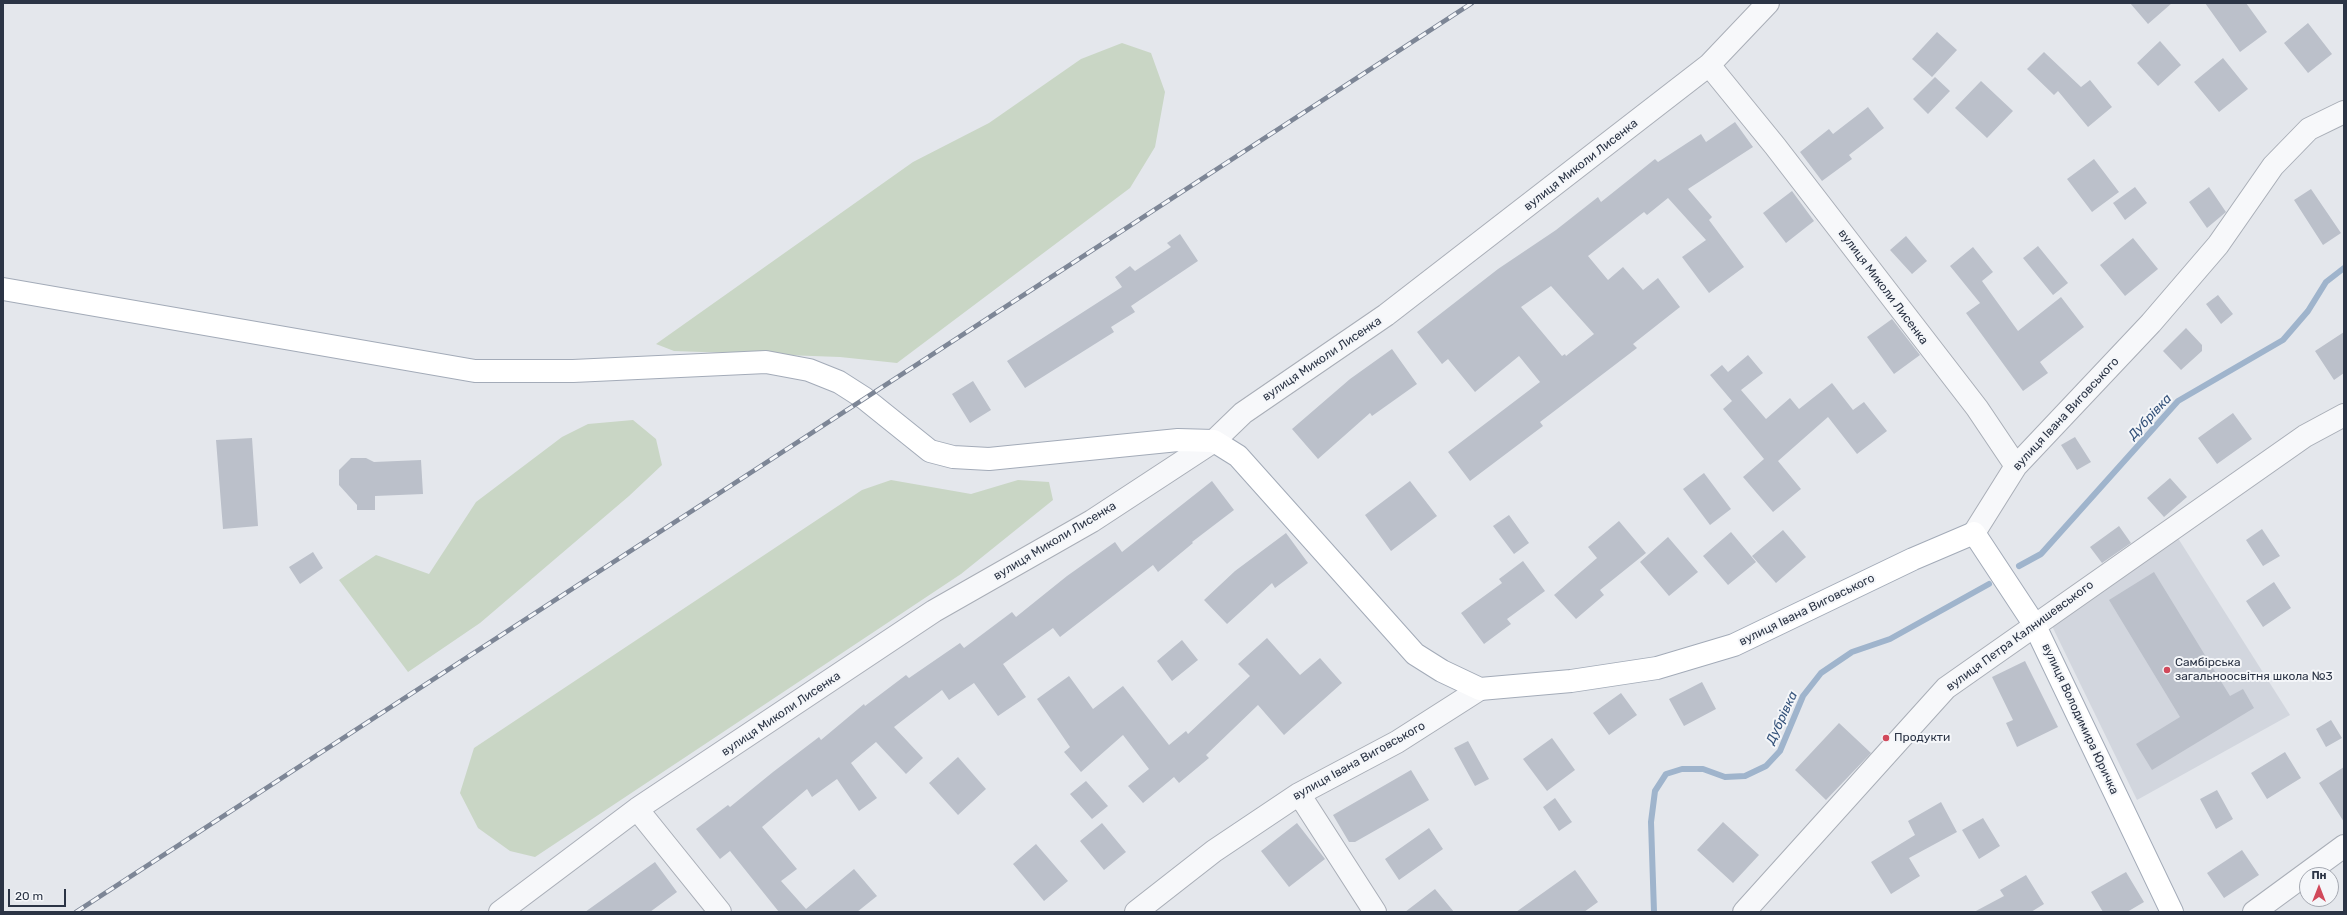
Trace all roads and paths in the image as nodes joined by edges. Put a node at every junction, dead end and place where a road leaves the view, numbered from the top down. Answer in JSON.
{"nodes":[{"id":1,"x":1768,"y":3,"type":"edge"},
{"id":2,"x":1709,"y":65,"type":"junction"},
{"id":3,"x":2344,"y":112,"type":"edge"},
{"id":4,"x":3,"y":289,"type":"edge"},
{"id":5,"x":2344,"y":415,"type":"edge"},
{"id":6,"x":1214,"y":441,"type":"junction"},
{"id":7,"x":2016,"y":466,"type":"junction"},
{"id":8,"x":1974,"y":533,"type":"junction"},
{"id":9,"x":2034,"y":624,"type":"junction"},
{"id":10,"x":1480,"y":689,"type":"junction"},
{"id":11,"x":1299,"y":794,"type":"junction"},
{"id":12,"x":637,"y":809,"type":"junction"},
{"id":13,"x":2344,"y":846,"type":"edge"},
{"id":14,"x":500,"y":912,"type":"edge"},
{"id":15,"x":720,"y":912,"type":"edge"},
{"id":16,"x":1136,"y":912,"type":"edge"},
{"id":17,"x":1375,"y":912,"type":"edge"},
{"id":18,"x":1744,"y":912,"type":"edge"},
{"id":19,"x":2172,"y":912,"type":"edge"},
{"id":20,"x":2254,"y":912,"type":"edge"}],
"edges":[{"from":1,"to":2,"type":"street"},
{"from":2,"to":6,"type":"street","name":"вулиця Миколи Лисенка"},
{"from":2,"to":7,"type":"street","name":"вулиця Миколи Лисенка"},
{"from":3,"to":7,"type":"street","name":"вулиця Івана Виговського"},
{"from":4,"to":6,"type":"main road"},
{"from":5,"to":9,"type":"street","name":"вулиця Петра Калнишевського"},
{"from":6,"to":10,"type":"main road"},
{"from":6,"to":12,"type":"street","name":"вулиця Миколи Лисенка"},
{"from":7,"to":8,"type":"street","name":"вулиця Івана Виговського"},
{"from":8,"to":9,"type":"main road","name":"вулиця Володимира Юричка"},
{"from":8,"to":10,"type":"main road","name":"вулиця Івана Виговського"},
{"from":9,"to":18,"type":"street","name":"вулиця Петра Калнишевського"},
{"from":9,"to":19,"type":"main road","name":"вулиця Володимира Юричка"},
{"from":10,"to":11,"type":"street","name":"вулиця Івана Виговського"},
{"from":11,"to":16,"type":"street","name":"вулиця Івана Виговського"},
{"from":11,"to":17,"type":"street"},
{"from":12,"to":14,"type":"street","name":"вулиця Миколи Лисенка"},
{"from":12,"to":15,"type":"street"},
{"from":13,"to":20,"type":"street"}]}
